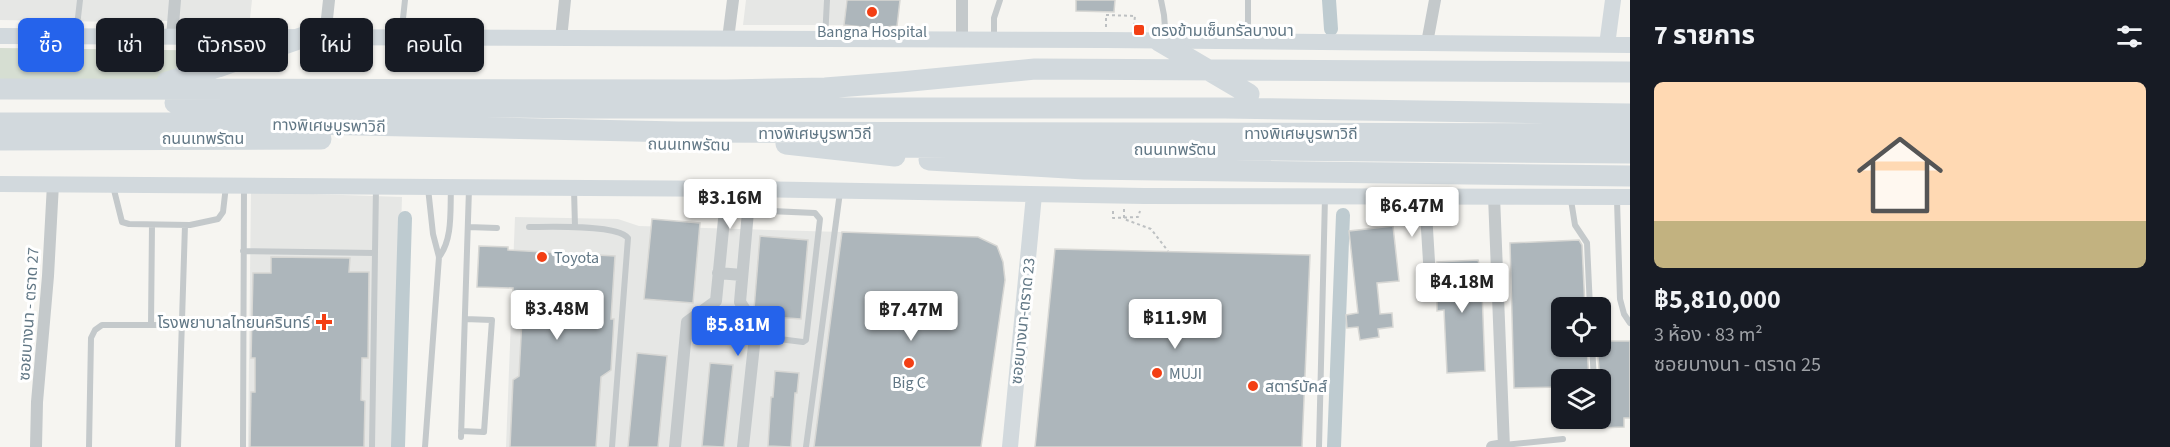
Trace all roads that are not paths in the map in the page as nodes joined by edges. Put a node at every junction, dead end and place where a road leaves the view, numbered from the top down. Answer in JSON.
{"nodes":[{"id":1,"x":80,"y":0,"type":"edge"},
{"id":2,"x":175,"y":0,"type":"edge"},
{"id":3,"x":329,"y":0,"type":"edge"},
{"id":4,"x":405,"y":0,"type":"edge"},
{"id":5,"x":565,"y":0,"type":"edge"},
{"id":6,"x":733,"y":0,"type":"edge"},
{"id":7,"x":828,"y":0,"type":"edge"},
{"id":8,"x":962,"y":0,"type":"edge"},
{"id":9,"x":1000,"y":0,"type":"edge"},
{"id":10,"x":1161,"y":0,"type":"edge"},
{"id":11,"x":1248,"y":0,"type":"edge"},
{"id":12,"x":1436,"y":0,"type":"edge"},
{"id":13,"x":1613,"y":0,"type":"edge"},
{"id":14,"x":78,"y":18,"type":"edge"},
{"id":15,"x":327,"y":18,"type":"edge"},
{"id":16,"x":403,"y":18,"type":"edge"},
{"id":17,"x":0,"y":36,"type":"edge"},
{"id":18,"x":18,"y":36,"type":"edge"},
{"id":19,"x":84,"y":36,"type":"edge"},
{"id":20,"x":172,"y":37,"type":"junction"},
{"id":21,"x":300,"y":37,"type":"edge"},
{"id":22,"x":300,"y":38,"type":"edge"},
{"id":23,"x":484,"y":38,"type":"edge"},
{"id":24,"x":561,"y":39,"type":"junction"},
{"id":25,"x":729,"y":39,"type":"junction"},
{"id":26,"x":824,"y":39,"type":"junction"},
{"id":27,"x":962,"y":40,"type":"junction"},
{"id":28,"x":994,"y":40,"type":"junction"},
{"id":29,"x":1162,"y":41,"type":"junction"},
{"id":30,"x":1248,"y":42,"type":"junction"},
{"id":31,"x":1427,"y":44,"type":"junction"},
{"id":32,"x":1607,"y":45,"type":"junction"},
{"id":33,"x":1630,"y":45,"type":"edge"},
{"id":34,"x":1630,"y":72,"type":"edge"},
{"id":35,"x":0,"y":88,"type":"edge"},
{"id":36,"x":147,"y":88,"type":"junction"},
{"id":37,"x":1249,"y":94,"type":"junction"},
{"id":38,"x":1630,"y":99,"type":"edge"},
{"id":39,"x":0,"y":103,"type":"edge"},
{"id":40,"x":1630,"y":114,"type":"edge"},
{"id":41,"x":0,"y":123,"type":"edge"},
{"id":42,"x":678,"y":132,"type":"junction"},
{"id":43,"x":1630,"y":134,"type":"edge"},
{"id":44,"x":0,"y":140,"type":"edge"},
{"id":45,"x":1630,"y":153,"type":"edge"},
{"id":46,"x":1630,"y":176,"type":"edge"},
{"id":47,"x":0,"y":184,"type":"edge"},
{"id":48,"x":53,"y":184,"type":"junction"},
{"id":49,"x":113,"y":185,"type":"junction"},
{"id":50,"x":226,"y":186,"type":"junction"},
{"id":51,"x":244,"y":186,"type":"junction"},
{"id":52,"x":376,"y":187,"type":"junction"},
{"id":53,"x":428,"y":188,"type":"junction"},
{"id":54,"x":451,"y":188,"type":"junction"},
{"id":55,"x":469,"y":188,"type":"junction"},
{"id":56,"x":574,"y":189,"type":"junction"},
{"id":57,"x":727,"y":189,"type":"junction"},
{"id":58,"x":750,"y":189,"type":"junction"},
{"id":59,"x":840,"y":191,"type":"junction"},
{"id":60,"x":1034,"y":195,"type":"junction"},
{"id":61,"x":1326,"y":196,"type":"junction"},
{"id":62,"x":1425,"y":196,"type":"junction"},
{"id":63,"x":1494,"y":196,"type":"junction"},
{"id":64,"x":1570,"y":196,"type":"junction"},
{"id":65,"x":1624,"y":197,"type":"edge"},
{"id":66,"x":747,"y":210,"type":"junction"},
{"id":67,"x":152,"y":225,"type":"junction"},
{"id":68,"x":185,"y":225,"type":"junction"},
{"id":69,"x":468,"y":227,"type":"junction"},
{"id":70,"x":529,"y":227,"type":"dead end"},
{"id":71,"x":575,"y":227,"type":"junction"},
{"id":72,"x":497,"y":228,"type":"dead end"},
{"id":73,"x":243,"y":251,"type":"junction"},
{"id":74,"x":375,"y":253,"type":"junction"},
{"id":75,"x":439,"y":256,"type":"junction"},
{"id":76,"x":718,"y":273,"type":"junction"},
{"id":77,"x":742,"y":275,"type":"junction"},
{"id":78,"x":1430,"y":278,"type":"dead end"},
{"id":79,"x":1589,"y":297,"type":"edge"},
{"id":80,"x":465,"y":319,"type":"junction"},
{"id":81,"x":1630,"y":322,"type":"edge"},
{"id":82,"x":151,"y":325,"type":"junction"},
{"id":83,"x":181,"y":325,"type":"junction"},
{"id":84,"x":755,"y":336,"type":"junction"},
{"id":85,"x":1563,"y":439,"type":"dead end"},
{"id":86,"x":1500,"y":446,"type":"edge"},
{"id":87,"x":36,"y":447,"type":"edge"},
{"id":88,"x":89,"y":447,"type":"edge"},
{"id":89,"x":178,"y":447,"type":"edge"},
{"id":90,"x":243,"y":447,"type":"edge"},
{"id":91,"x":372,"y":447,"type":"edge"},
{"id":92,"x":425,"y":447,"type":"edge"},
{"id":93,"x":612,"y":447,"type":"edge"},
{"id":94,"x":675,"y":447,"type":"edge"},
{"id":95,"x":743,"y":447,"type":"edge"},
{"id":96,"x":807,"y":447,"type":"edge"},
{"id":97,"x":1010,"y":447,"type":"edge"},
{"id":98,"x":1319,"y":447,"type":"edge"}],
"edges":[{"from":1,"to":14,"type":"lane"},
{"from":2,"to":20,"type":"street"},
{"from":3,"to":15,"type":"street"},
{"from":4,"to":16,"type":"lane"},
{"from":5,"to":24,"type":"street"},
{"from":6,"to":25,"type":"street"},
{"from":7,"to":26,"type":"lane"},
{"from":8,"to":27,"type":"street"},
{"from":9,"to":28,"type":"lane"},
{"from":10,"to":29,"type":"lane"},
{"from":11,"to":30,"type":"lane"},
{"from":12,"to":31,"type":"street"},
{"from":13,"to":32,"type":"main road"},
{"from":17,"to":18,"type":"main road"},
{"from":19,"to":20,"type":"main road"},
{"from":20,"to":21,"type":"main road"},
{"from":22,"to":36,"type":"highway"},
{"from":23,"to":24,"type":"main road"},
{"from":24,"to":25,"type":"main road"},
{"from":25,"to":26,"type":"main road"},
{"from":26,"to":27,"type":"main road"},
{"from":27,"to":28,"type":"main road"},
{"from":28,"to":29,"type":"main road"},
{"from":29,"to":30,"type":"main road"},
{"from":29,"to":37,"type":"highway"},
{"from":30,"to":31,"type":"main road"},
{"from":31,"to":32,"type":"main road"},
{"from":32,"to":33,"type":"main road"},
{"from":34,"to":35,"type":"highway"},
{"from":35,"to":36,"type":"highway"},
{"from":36,"to":37,"type":"highway"},
{"from":37,"to":38,"type":"highway"},
{"from":39,"to":40,"type":"highway","name":"ทางพิเศษบูรพาวิถี"},
{"from":41,"to":42,"type":"highway","name":"ทางพิเศษบูรพาวิถี"},
{"from":42,"to":43,"type":"highway","name":"ทางพิเศษบูรพาวิถี"},
{"from":42,"to":46,"type":"highway"},
{"from":44,"to":45,"type":"highway","name":"ถนนเทพรัตน"},
{"from":47,"to":48,"type":"main road"},
{"from":48,"to":49,"type":"main road"},
{"from":48,"to":87,"type":"street","name":"ซอยบางนา - ตราด 27"},
{"from":49,"to":50,"type":"main road"},
{"from":49,"to":67,"type":"lane"},
{"from":50,"to":51,"type":"main road"},
{"from":50,"to":68,"type":"lane"},
{"from":51,"to":52,"type":"main road"},
{"from":51,"to":73,"type":"lane"},
{"from":52,"to":53,"type":"main road"},
{"from":52,"to":74,"type":"lane"},
{"from":53,"to":54,"type":"main road"},
{"from":53,"to":75,"type":"lane"},
{"from":54,"to":55,"type":"main road"},
{"from":54,"to":75,"type":"lane"},
{"from":55,"to":56,"type":"main road"},
{"from":55,"to":69,"type":"lane"},
{"from":56,"to":57,"type":"main road"},
{"from":56,"to":71,"type":"lane"},
{"from":57,"to":58,"type":"main road"},
{"from":57,"to":76,"type":"street"},
{"from":58,"to":59,"type":"main road"},
{"from":58,"to":66,"type":"street"},
{"from":59,"to":60,"type":"main road"},
{"from":59,"to":96,"type":"lane"},
{"from":60,"to":61,"type":"main road"},
{"from":60,"to":97,"type":"main road","name":"ซอยบางนา-ตราด 23"},
{"from":61,"to":62,"type":"main road"},
{"from":61,"to":98,"type":"lane"},
{"from":62,"to":63,"type":"main road"},
{"from":62,"to":78,"type":"street"},
{"from":63,"to":64,"type":"main road"},
{"from":63,"to":86,"type":"street"},
{"from":64,"to":65,"type":"main road"},
{"from":64,"to":79,"type":"lane"},
{"from":65,"to":81,"type":"lane"},
{"from":66,"to":77,"type":"street"},
{"from":66,"to":84,"type":"lane"},
{"from":67,"to":68,"type":"lane"},
{"from":67,"to":82,"type":"lane"},
{"from":68,"to":83,"type":"lane"},
{"from":69,"to":72,"type":"lane"},
{"from":69,"to":80,"type":"lane"},
{"from":70,"to":71,"type":"lane"},
{"from":71,"to":93,"type":"lane"},
{"from":73,"to":74,"type":"lane"},
{"from":73,"to":90,"type":"lane"},
{"from":74,"to":91,"type":"lane"},
{"from":75,"to":92,"type":"lane"},
{"from":76,"to":77,"type":"street"},
{"from":76,"to":94,"type":"street"},
{"from":77,"to":84,"type":"street"},
{"from":80,"to":80,"type":"lane"},
{"from":82,"to":83,"type":"lane"},
{"from":82,"to":88,"type":"lane"},
{"from":83,"to":89,"type":"lane"},
{"from":84,"to":95,"type":"street"},
{"from":85,"to":86,"type":"lane"}]}
